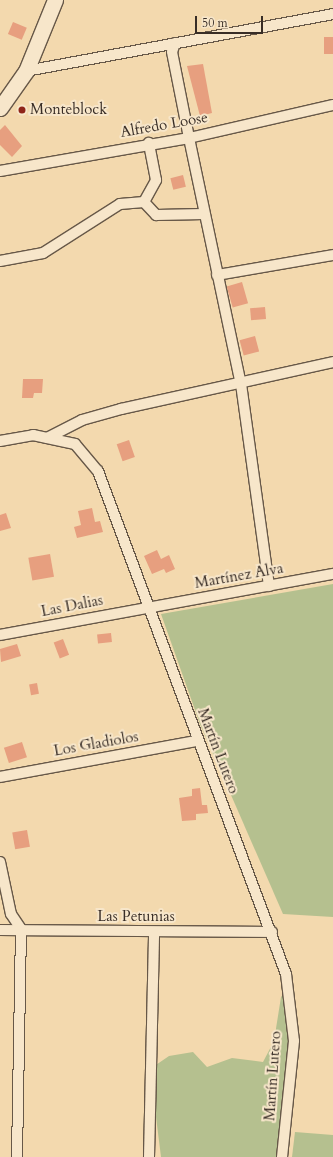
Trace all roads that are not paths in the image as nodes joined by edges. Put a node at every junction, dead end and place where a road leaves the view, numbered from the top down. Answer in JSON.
{"nodes":[{"id":1,"x":55,"y":0,"type":"edge"},
{"id":2,"x":333,"y":14,"type":"edge"},
{"id":3,"x":175,"y":43,"type":"junction"},
{"id":4,"x":26,"y":71,"type":"junction"},
{"id":5,"x":333,"y":105,"type":"edge"},
{"id":6,"x":0,"y":108,"type":"edge"},
{"id":7,"x":189,"y":138,"type":"junction"},
{"id":8,"x":149,"y":143,"type":"junction"},
{"id":9,"x":0,"y":171,"type":"edge"},
{"id":10,"x":144,"y":202,"type":"junction"},
{"id":11,"x":204,"y":214,"type":"junction"},
{"id":12,"x":333,"y":255,"type":"edge"},
{"id":13,"x":0,"y":261,"type":"edge"},
{"id":14,"x":217,"y":275,"type":"junction"},
{"id":15,"x":333,"y":362,"type":"edge"},
{"id":16,"x":241,"y":384,"type":"junction"},
{"id":17,"x":47,"y":438,"type":"junction"},
{"id":18,"x":0,"y":441,"type":"edge"},
{"id":19,"x":333,"y":574,"type":"edge"},
{"id":20,"x":269,"y":586,"type":"junction"},
{"id":21,"x":150,"y":607,"type":"junction"},
{"id":22,"x":0,"y":635,"type":"edge"},
{"id":23,"x":197,"y":741,"type":"junction"},
{"id":24,"x":0,"y":777,"type":"edge"},
{"id":25,"x":0,"y":862,"type":"edge"},
{"id":26,"x":21,"y":929,"type":"junction"},
{"id":27,"x":0,"y":930,"type":"edge"},
{"id":28,"x":154,"y":932,"type":"junction"},
{"id":29,"x":272,"y":932,"type":"junction"},
{"id":30,"x":17,"y":1157,"type":"edge"},
{"id":31,"x":149,"y":1157,"type":"edge"},
{"id":32,"x":282,"y":1157,"type":"edge"}],
"edges":[{"from":1,"to":4,"type":"main road"},
{"from":2,"to":3,"type":"street"},
{"from":3,"to":4,"type":"street"},
{"from":3,"to":7,"type":"street"},
{"from":4,"to":6,"type":"main road"},
{"from":5,"to":7,"type":"street","name":"Alfredo Loose"},
{"from":7,"to":8,"type":"street","name":"Alfredo Loose"},
{"from":7,"to":11,"type":"street"},
{"from":8,"to":9,"type":"street","name":"Alfredo Loose"},
{"from":8,"to":10,"type":"street"},
{"from":10,"to":11,"type":"street"},
{"from":10,"to":13,"type":"street"},
{"from":11,"to":14,"type":"street"},
{"from":12,"to":14,"type":"street"},
{"from":14,"to":16,"type":"street"},
{"from":15,"to":16,"type":"street"},
{"from":16,"to":17,"type":"street"},
{"from":16,"to":20,"type":"street"},
{"from":17,"to":18,"type":"street","name":"Martín Lutero"},
{"from":17,"to":21,"type":"street","name":"Martín Lutero"},
{"from":19,"to":20,"type":"street","name":"Martínez Alva"},
{"from":20,"to":21,"type":"street","name":"Martínez Alva"},
{"from":21,"to":22,"type":"street","name":"Las Dalias"},
{"from":21,"to":23,"type":"street","name":"Martín Lutero"},
{"from":23,"to":24,"type":"street","name":"Los Gladiolos"},
{"from":23,"to":29,"type":"street","name":"Martín Lutero"},
{"from":25,"to":26,"type":"street"},
{"from":26,"to":27,"type":"street","name":"Las Petunias"},
{"from":26,"to":28,"type":"street","name":"Las Petunias"},
{"from":26,"to":30,"type":"street"},
{"from":28,"to":29,"type":"street","name":"Las Petunias"},
{"from":28,"to":31,"type":"street"},
{"from":29,"to":32,"type":"street","name":"Martín Lutero"}]}
